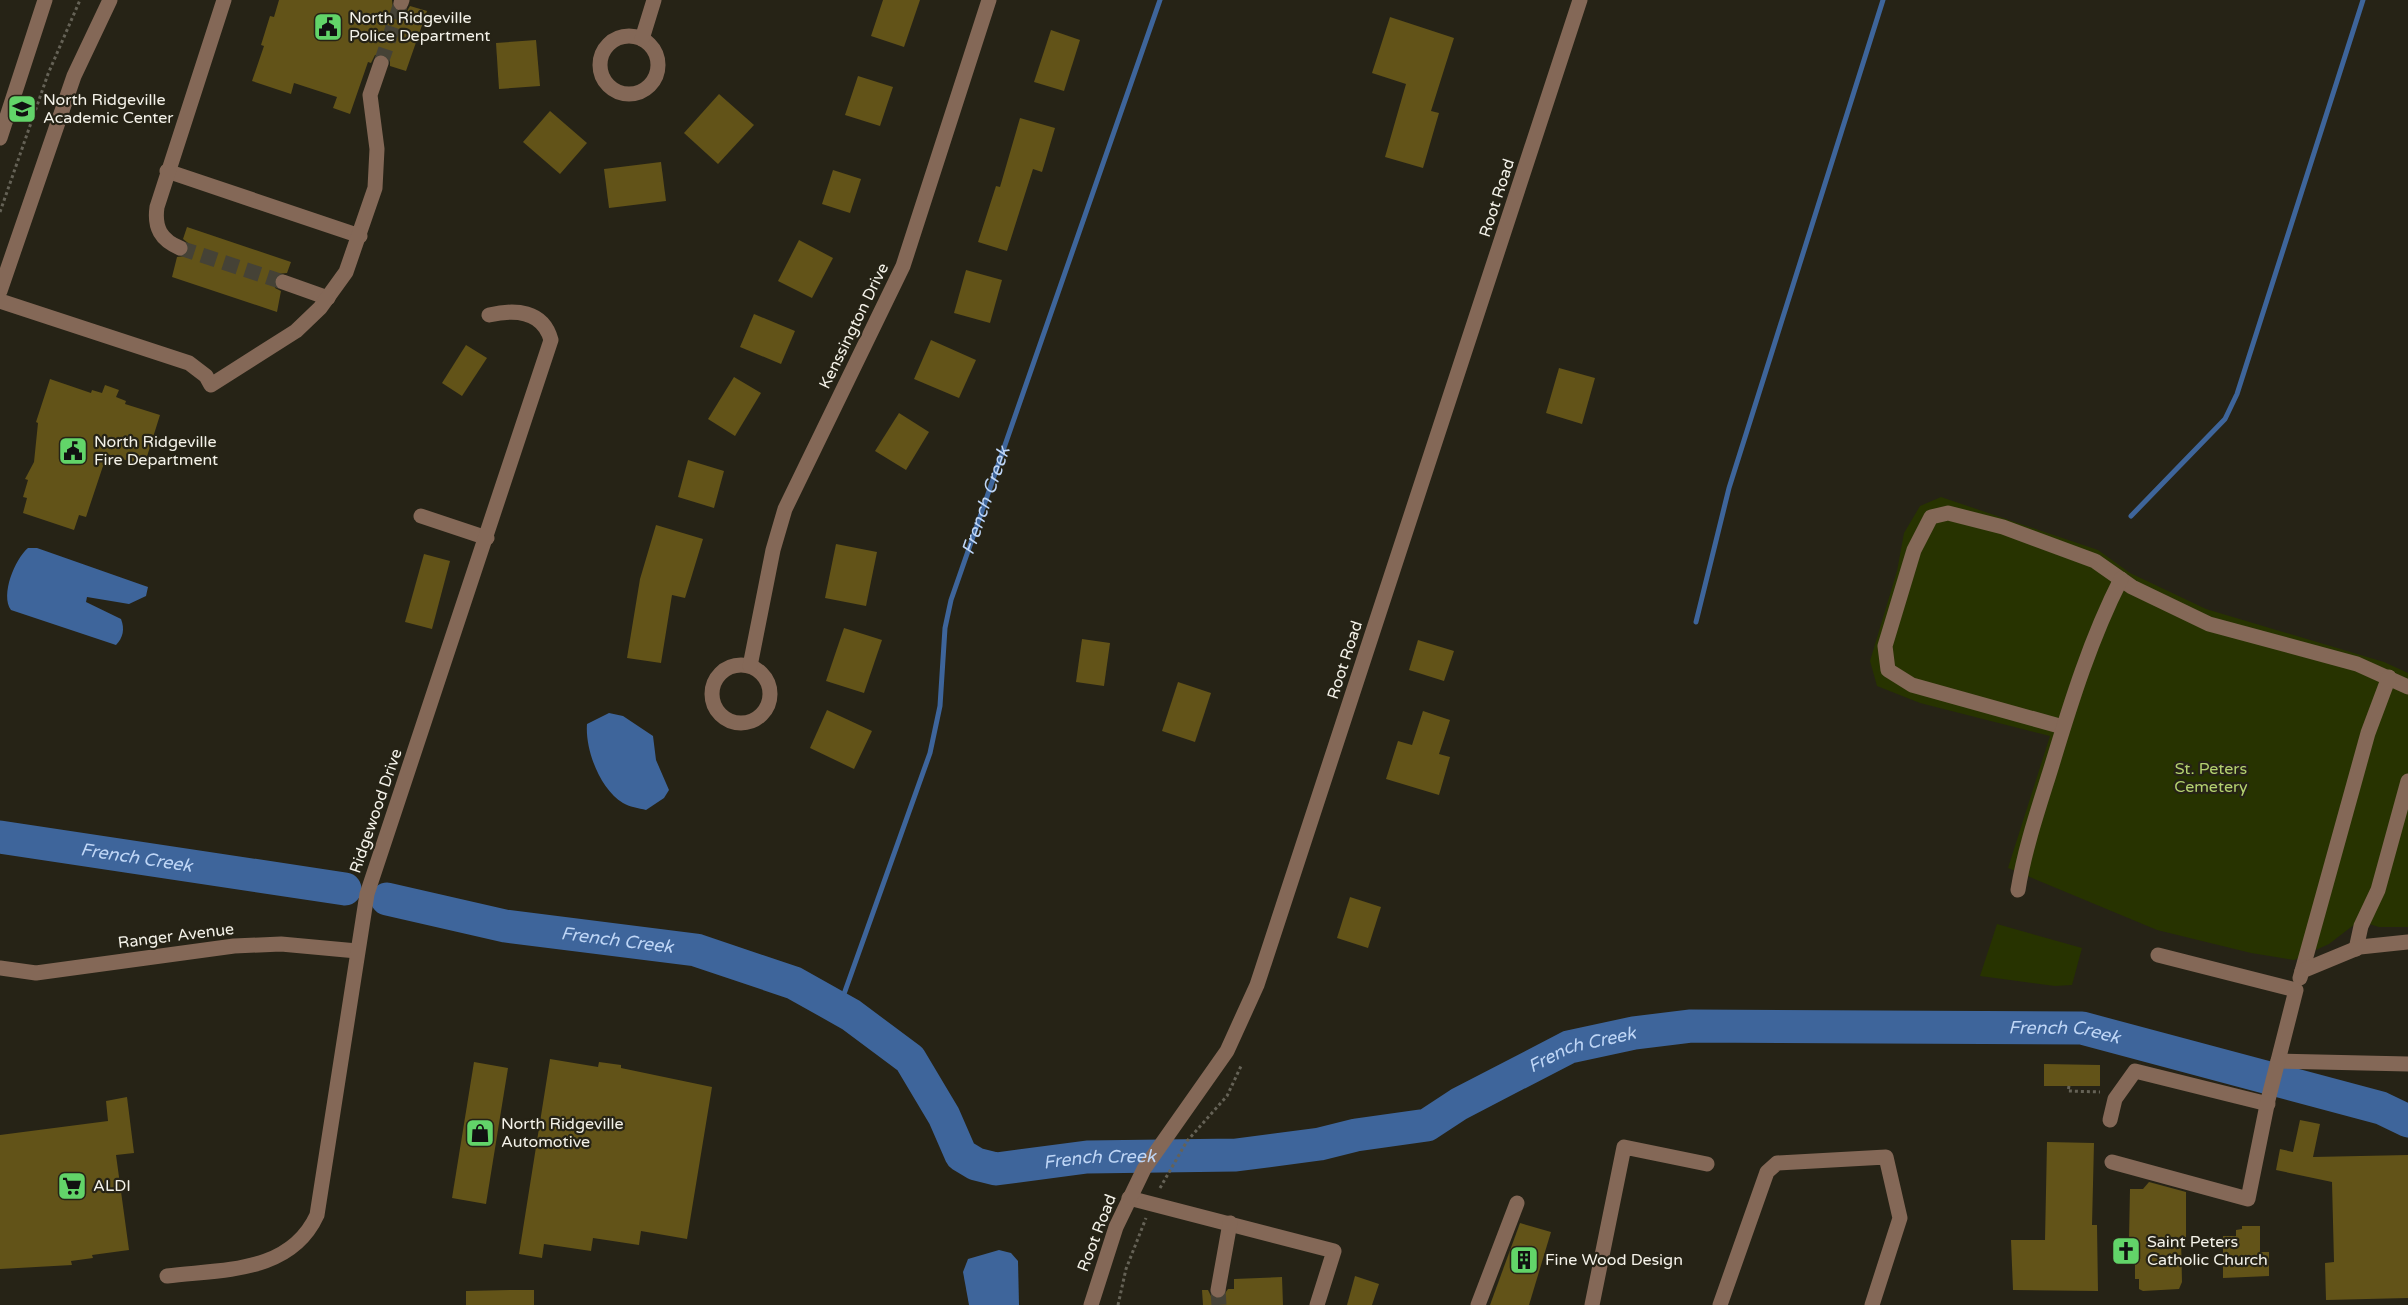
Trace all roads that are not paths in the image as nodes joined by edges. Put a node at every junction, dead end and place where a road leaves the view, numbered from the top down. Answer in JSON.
{"nodes":[{"id":1,"x":45,"y":0,"type":"edge"},
{"id":2,"x":110,"y":0,"type":"edge"},
{"id":3,"x":224,"y":0,"type":"edge"},
{"id":4,"x":654,"y":0,"type":"edge"},
{"id":5,"x":989,"y":0,"type":"edge"},
{"id":6,"x":1580,"y":0,"type":"edge"},
{"id":7,"x":642,"y":39,"type":"dead end"},
{"id":8,"x":381,"y":63,"type":"tunnel mouth"},
{"id":9,"x":0,"y":138,"type":"edge"},
{"id":10,"x":167,"y":171,"type":"junction"},
{"id":11,"x":360,"y":236,"type":"junction"},
{"id":12,"x":180,"y":248,"type":"tunnel mouth"},
{"id":13,"x":283,"y":282,"type":"tunnel mouth"},
{"id":14,"x":0,"y":291,"type":"edge"},
{"id":15,"x":328,"y":298,"type":"junction"},
{"id":16,"x":0,"y":301,"type":"edge"},
{"id":17,"x":489,"y":315,"type":"dead end"},
{"id":18,"x":421,"y":516,"type":"dead end"},
{"id":19,"x":487,"y":538,"type":"junction"},
{"id":20,"x":2121,"y":579,"type":"junction"},
{"id":21,"x":750,"y":666,"type":"dead end"},
{"id":22,"x":2389,"y":677,"type":"junction"},
{"id":23,"x":2408,"y":687,"type":"edge"},
{"id":24,"x":2063,"y":727,"type":"junction"},
{"id":25,"x":2408,"y":781,"type":"edge"},
{"id":26,"x":2018,"y":890,"type":"dead end"},
{"id":27,"x":2408,"y":942,"type":"edge"},
{"id":28,"x":2356,"y":949,"type":"junction"},
{"id":29,"x":357,"y":951,"type":"junction"},
{"id":30,"x":2158,"y":955,"type":"dead end"},
{"id":31,"x":0,"y":968,"type":"edge"},
{"id":32,"x":2302,"y":971,"type":"junction"},
{"id":33,"x":2296,"y":990,"type":"junction"},
{"id":34,"x":2278,"y":1060,"type":"junction"},
{"id":35,"x":2408,"y":1064,"type":"edge"},
{"id":36,"x":2268,"y":1102,"type":"junction"},
{"id":37,"x":2110,"y":1120,"type":"dead end"},
{"id":38,"x":2112,"y":1162,"type":"dead end"},
{"id":39,"x":1707,"y":1164,"type":"dead end"},
{"id":40,"x":1129,"y":1198,"type":"junction"},
{"id":41,"x":1517,"y":1203,"type":"dead end"},
{"id":42,"x":1230,"y":1223,"type":"junction"},
{"id":43,"x":166,"y":1276,"type":"dead end"},
{"id":44,"x":1218,"y":1290,"type":"tunnel mouth"},
{"id":45,"x":1091,"y":1305,"type":"edge"},
{"id":46,"x":1317,"y":1305,"type":"edge"},
{"id":47,"x":1478,"y":1305,"type":"edge"},
{"id":48,"x":1592,"y":1305,"type":"edge"},
{"id":49,"x":1720,"y":1305,"type":"edge"},
{"id":50,"x":1872,"y":1305,"type":"edge"}],
"edges":[{"from":1,"to":9,"type":"street"},
{"from":2,"to":14,"type":"street"},
{"from":3,"to":10,"type":"street"},
{"from":4,"to":7,"type":"street"},
{"from":5,"to":21,"type":"street","name":"Kenssington Drive"},
{"from":6,"to":40,"type":"street","name":"Root Road"},
{"from":8,"to":11,"type":"street"},
{"from":10,"to":11,"type":"street"},
{"from":10,"to":12,"type":"street"},
{"from":11,"to":15,"type":"street"},
{"from":13,"to":15,"type":"street"},
{"from":15,"to":16,"type":"street"},
{"from":17,"to":19,"type":"street","name":"Ridgewood Drive"},
{"from":18,"to":19,"type":"street"},
{"from":19,"to":29,"type":"street","name":"Ridgewood Drive"},
{"from":20,"to":22,"type":"street"},
{"from":20,"to":24,"type":"street"},
{"from":20,"to":24,"type":"street"},
{"from":22,"to":23,"type":"street"},
{"from":22,"to":32,"type":"street"},
{"from":24,"to":26,"type":"street"},
{"from":25,"to":28,"type":"street"},
{"from":27,"to":28,"type":"street"},
{"from":28,"to":32,"type":"street"},
{"from":29,"to":31,"type":"street","name":"Ranger Avenue"},
{"from":29,"to":43,"type":"street","name":"Ridgewood Drive"},
{"from":30,"to":33,"type":"street"},
{"from":32,"to":33,"type":"street"},
{"from":33,"to":34,"type":"street"},
{"from":34,"to":35,"type":"street"},
{"from":34,"to":36,"type":"street"},
{"from":36,"to":37,"type":"street"},
{"from":36,"to":38,"type":"street"},
{"from":39,"to":48,"type":"street"},
{"from":40,"to":42,"type":"street"},
{"from":40,"to":45,"type":"street","name":"Root Road"},
{"from":41,"to":47,"type":"street"},
{"from":42,"to":44,"type":"street"},
{"from":42,"to":46,"type":"street"},
{"from":49,"to":50,"type":"street"}]}
